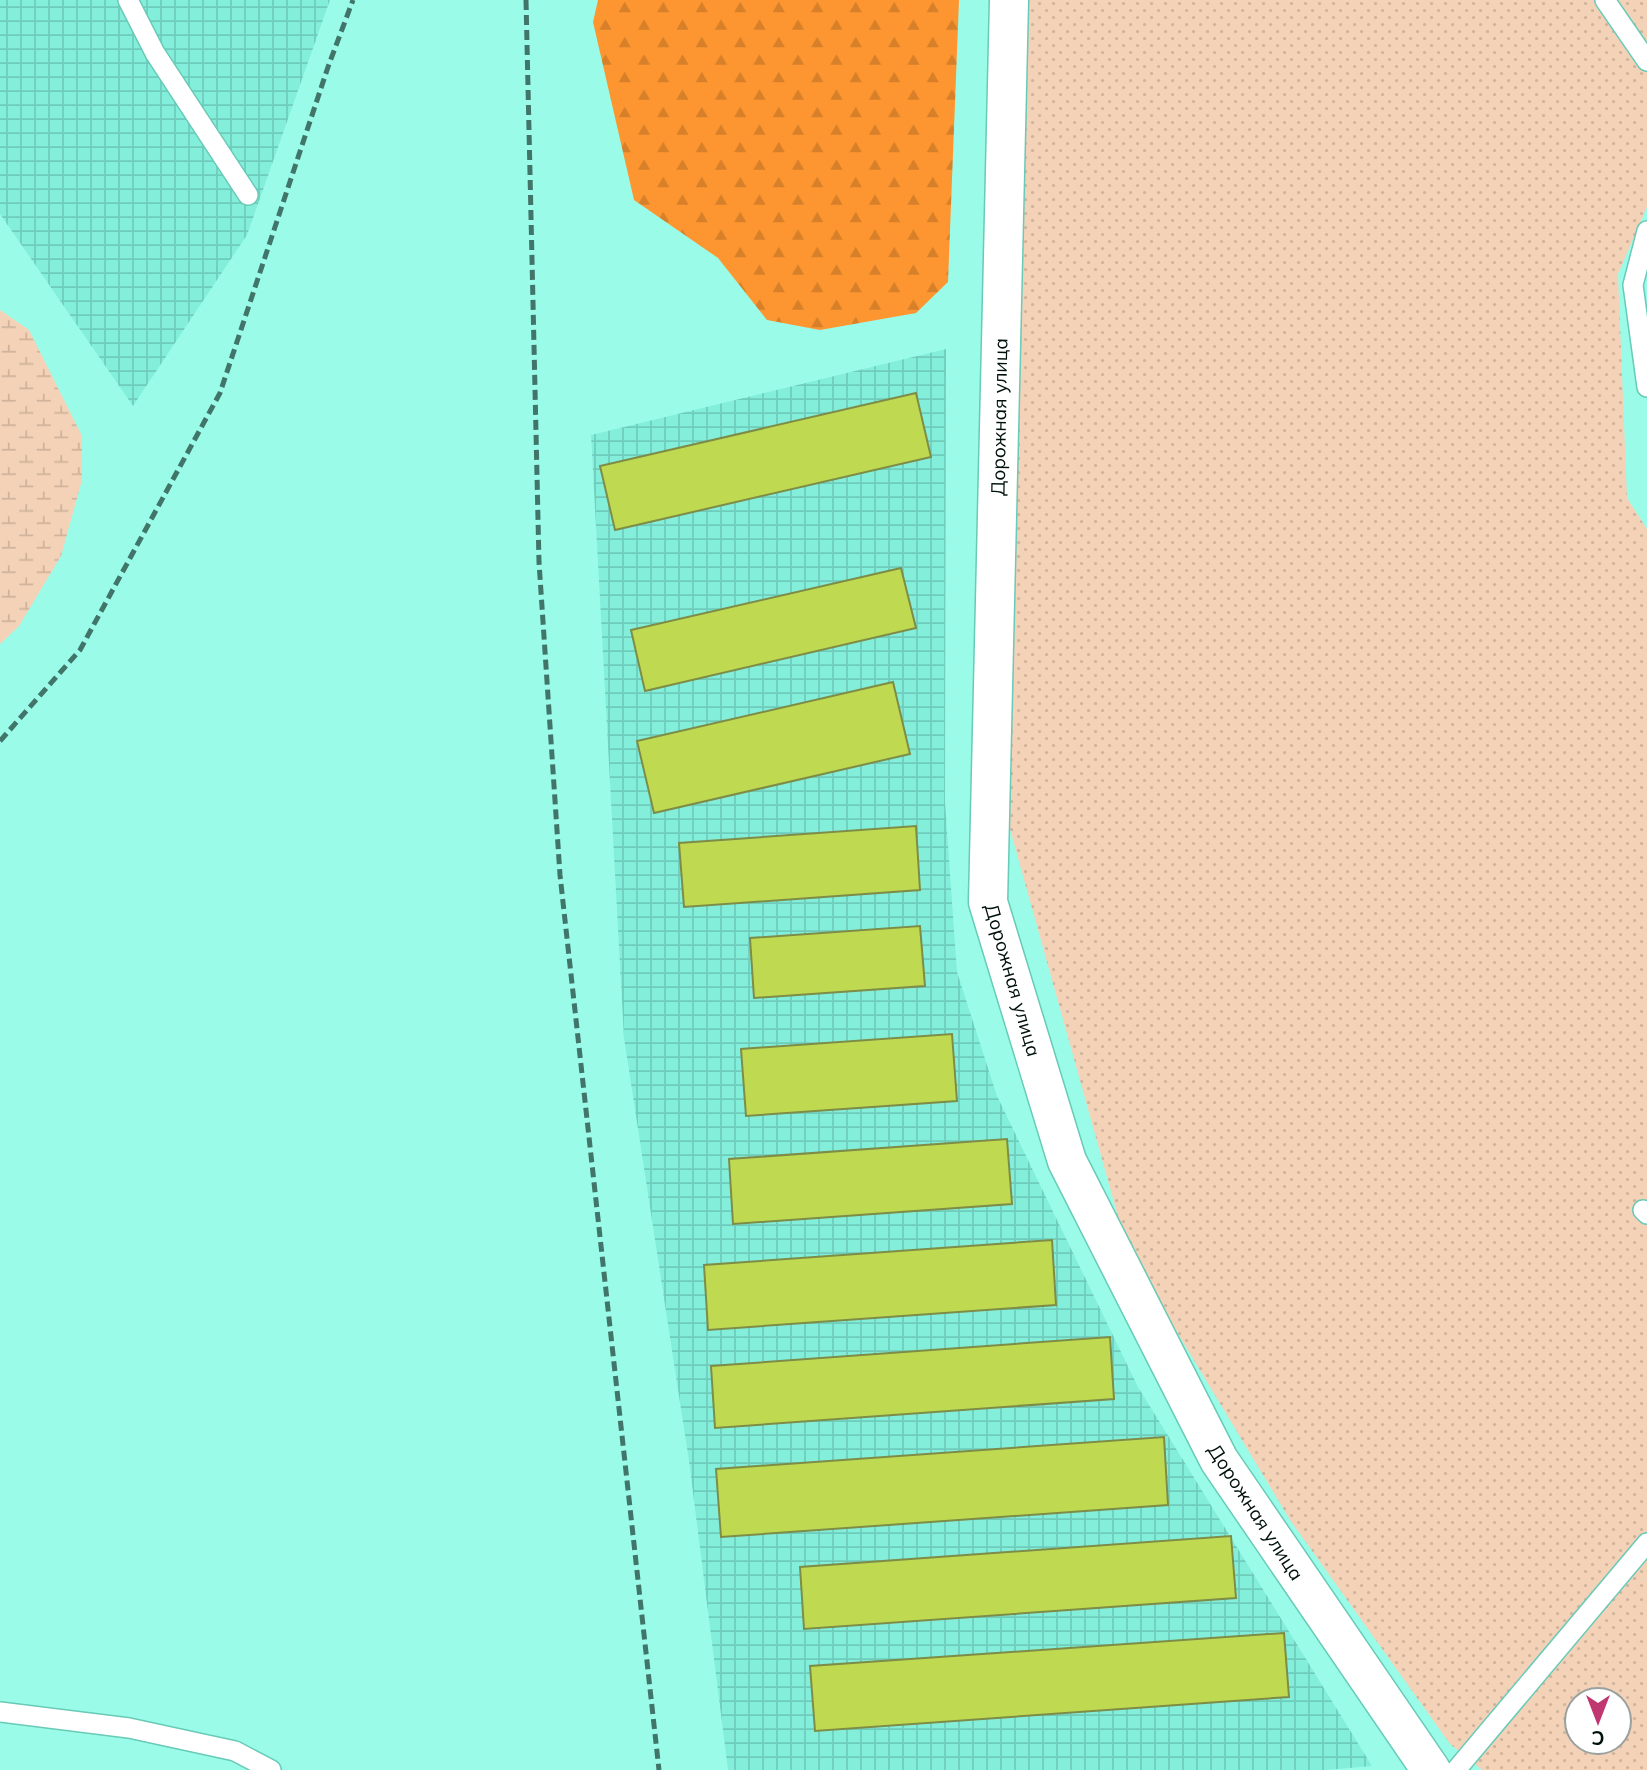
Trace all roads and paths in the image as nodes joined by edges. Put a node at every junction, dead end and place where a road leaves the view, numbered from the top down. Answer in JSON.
{"nodes":[{"id":1,"x":128,"y":0,"type":"edge"},
{"id":2,"x":1009,"y":0,"type":"edge"},
{"id":3,"x":1605,"y":0,"type":"edge"},
{"id":4,"x":1647,"y":61,"type":"edge"},
{"id":5,"x":248,"y":195,"type":"dead end"},
{"id":6,"x":1647,"y":231,"type":"edge"},
{"id":7,"x":1647,"y":387,"type":"edge"},
{"id":8,"x":1647,"y":1544,"type":"edge"},
{"id":9,"x":0,"y":1712,"type":"edge"},
{"id":10,"x":271,"y":1770,"type":"edge"},
{"id":11,"x":1431,"y":1770,"type":"edge"},
{"id":12,"x":1457,"y":1770,"type":"edge"}],
"edges":[{"from":1,"to":5,"type":"lane"},
{"from":2,"to":11,"type":"street","name":"Дорожная улица"},
{"from":3,"to":4,"type":"lane"},
{"from":6,"to":7,"type":"lane"},
{"from":8,"to":12,"type":"lane"},
{"from":9,"to":10,"type":"lane"}]}
